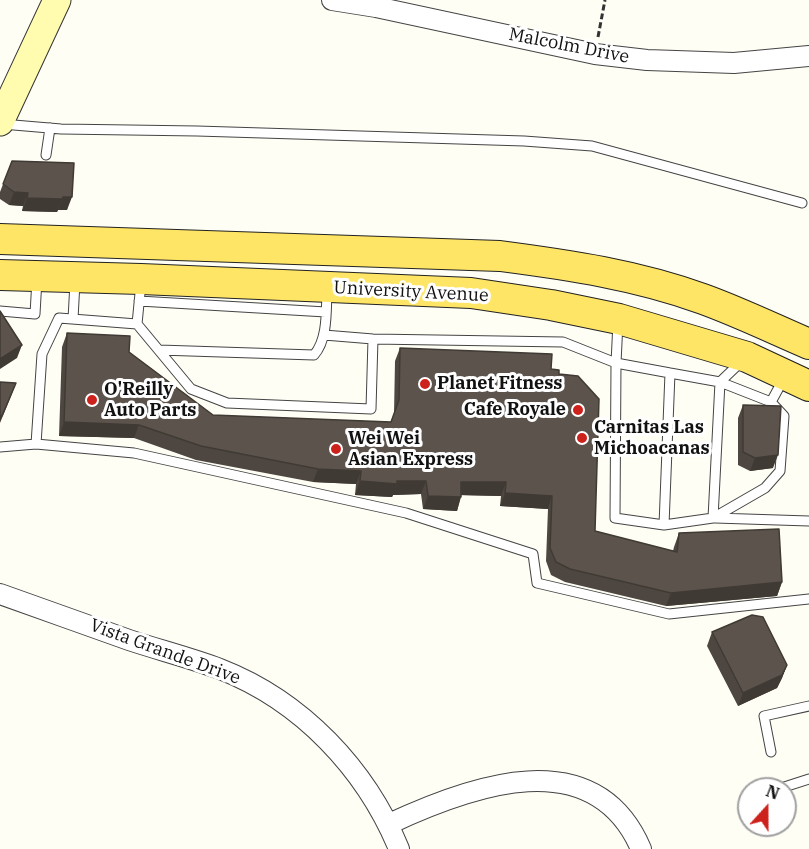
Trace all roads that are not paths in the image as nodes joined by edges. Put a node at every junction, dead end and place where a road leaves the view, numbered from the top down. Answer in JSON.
{"nodes":[{"id":1,"x":57,"y":0,"type":"edge"},
{"id":2,"x":332,"y":0,"type":"edge"},
{"id":3,"x":376,"y":4,"type":"edge"},
{"id":4,"x":809,"y":56,"type":"edge"},
{"id":5,"x":0,"y":123,"type":"edge"},
{"id":6,"x":50,"y":128,"type":"junction"},
{"id":7,"x":46,"y":154,"type":"dead end"},
{"id":8,"x":802,"y":203,"type":"dead end"},
{"id":9,"x":0,"y":239,"type":"edge"},
{"id":10,"x":0,"y":275,"type":"edge"},
{"id":11,"x":37,"y":276,"type":"junction"},
{"id":12,"x":76,"y":277,"type":"junction"},
{"id":13,"x":140,"y":290,"type":"junction"},
{"id":14,"x":326,"y":299,"type":"junction"},
{"id":15,"x":0,"y":311,"type":"edge"},
{"id":16,"x":73,"y":319,"type":"junction"},
{"id":17,"x":619,"y":319,"type":"junction"},
{"id":18,"x":137,"y":324,"type":"junction"},
{"id":19,"x":324,"y":335,"type":"junction"},
{"id":20,"x":373,"y":339,"type":"junction"},
{"id":21,"x":809,"y":344,"type":"edge"},
{"id":22,"x":159,"y":350,"type":"junction"},
{"id":23,"x":747,"y":357,"type":"junction"},
{"id":24,"x":616,"y":363,"type":"junction"},
{"id":25,"x":670,"y":373,"type":"junction"},
{"id":26,"x":797,"y":380,"type":"edge"},
{"id":27,"x":720,"y":382,"type":"junction"},
{"id":28,"x":771,"y":402,"type":"junction"},
{"id":29,"x":36,"y":444,"type":"junction"},
{"id":30,"x":0,"y":447,"type":"edge"},
{"id":31,"x":713,"y":518,"type":"junction"},
{"id":32,"x":809,"y":521,"type":"edge"},
{"id":33,"x":664,"y":525,"type":"junction"},
{"id":34,"x":0,"y":594,"type":"edge"},
{"id":35,"x":809,"y":599,"type":"edge"},
{"id":36,"x":809,"y":706,"type":"edge"},
{"id":37,"x":771,"y":752,"type":"dead end"},
{"id":38,"x":389,"y":825,"type":"junction"},
{"id":39,"x":399,"y":849,"type":"edge"},
{"id":40,"x":641,"y":849,"type":"edge"}],
"edges":[{"from":1,"to":5,"type":"street"},
{"from":2,"to":3,"type":"street","name":"Malcolm Drive"},
{"from":3,"to":4,"type":"street","name":"Malcolm Drive"},
{"from":5,"to":6,"type":"lane"},
{"from":6,"to":7,"type":"lane"},
{"from":6,"to":8,"type":"lane"},
{"from":9,"to":21,"type":"main road","name":"University Avenue"},
{"from":10,"to":11,"type":"main road","name":"University Avenue"},
{"from":11,"to":12,"type":"main road","name":"University Avenue"},
{"from":11,"to":15,"type":"lane"},
{"from":12,"to":13,"type":"main road","name":"University Avenue"},
{"from":12,"to":16,"type":"lane"},
{"from":13,"to":14,"type":"main road","name":"University Avenue"},
{"from":13,"to":18,"type":"lane"},
{"from":14,"to":17,"type":"main road","name":"University Avenue"},
{"from":14,"to":19,"type":"lane"},
{"from":16,"to":18,"type":"lane"},
{"from":16,"to":29,"type":"lane"},
{"from":17,"to":23,"type":"main road","name":"University Avenue"},
{"from":17,"to":24,"type":"lane"},
{"from":18,"to":22,"type":"lane"},
{"from":19,"to":20,"type":"lane"},
{"from":19,"to":22,"type":"lane"},
{"from":20,"to":22,"type":"lane"},
{"from":20,"to":24,"type":"lane"},
{"from":23,"to":26,"type":"main road","name":"University Avenue"},
{"from":23,"to":27,"type":"lane"},
{"from":24,"to":25,"type":"lane"},
{"from":24,"to":33,"type":"lane"},
{"from":25,"to":27,"type":"lane"},
{"from":25,"to":33,"type":"lane"},
{"from":26,"to":28,"type":"lane"},
{"from":27,"to":28,"type":"lane"},
{"from":27,"to":31,"type":"lane"},
{"from":28,"to":31,"type":"lane"},
{"from":29,"to":30,"type":"lane"},
{"from":29,"to":35,"type":"lane"},
{"from":31,"to":32,"type":"lane"},
{"from":31,"to":33,"type":"lane"},
{"from":34,"to":38,"type":"street","name":"Vista Grande Drive"},
{"from":36,"to":37,"type":"lane"},
{"from":38,"to":39,"type":"street","name":"Vista Grande Drive"},
{"from":38,"to":40,"type":"street"}]}
